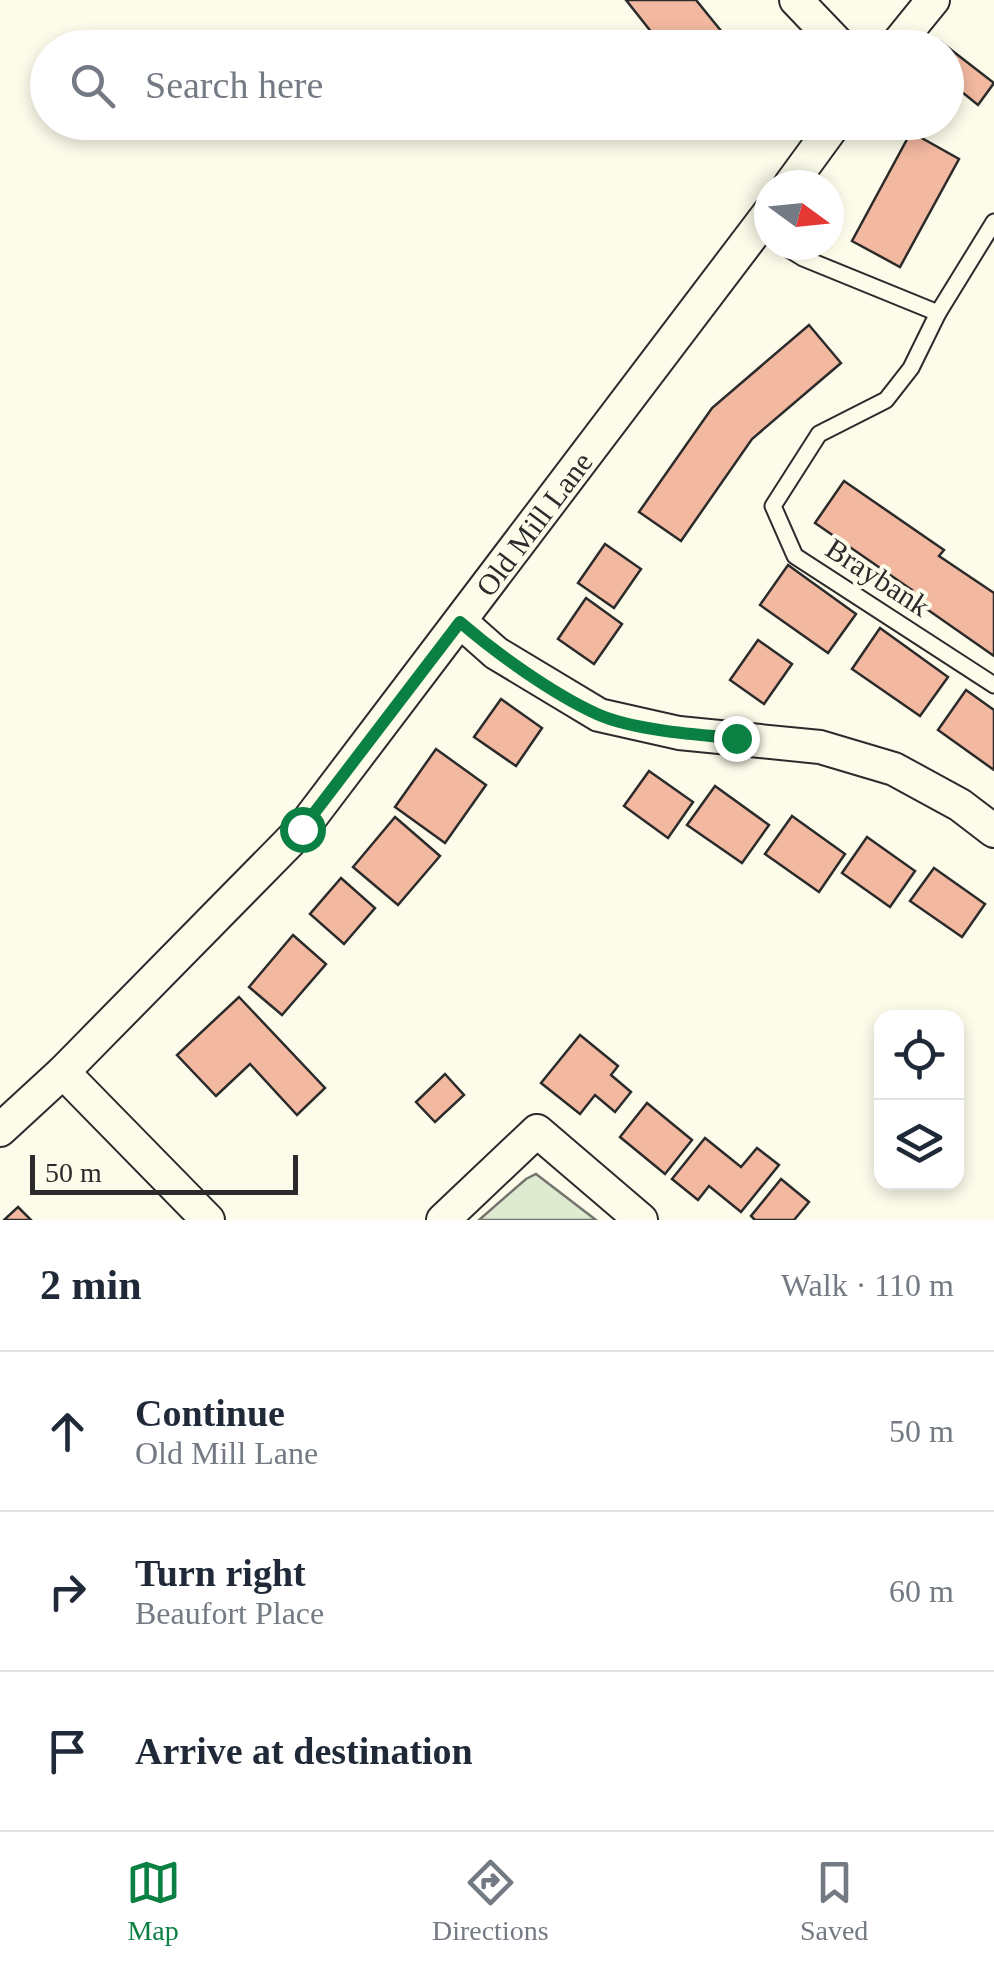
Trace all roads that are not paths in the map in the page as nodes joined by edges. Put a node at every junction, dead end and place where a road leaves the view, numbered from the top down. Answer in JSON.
{"nodes":[{"id":1,"x":796,"y":0,"type":"edge"},
{"id":2,"x":933,"y":0,"type":"edge"},
{"id":3,"x":825,"y":30,"type":"edge"},
{"id":4,"x":909,"y":30,"type":"edge"},
{"id":5,"x":823,"y":140,"type":"edge"},
{"id":6,"x":801,"y":170,"type":"edge"},
{"id":7,"x":994,"y":222,"type":"edge"},
{"id":8,"x":754,"y":250,"type":"edge"},
{"id":9,"x":808,"y":260,"type":"edge"},
{"id":10,"x":938,"y":313,"type":"junction"},
{"id":11,"x":460,"y":622,"type":"junction"},
{"id":12,"x":994,"y":686,"type":"edge"},
{"id":13,"x":994,"y":831,"type":"edge"},
{"id":14,"x":63,"y":1072,"type":"junction"},
{"id":15,"x":0,"y":1130,"type":"edge"},
{"id":16,"x":208,"y":1220,"type":"edge"},
{"id":17,"x":444,"y":1220,"type":"edge"},
{"id":18,"x":641,"y":1220,"type":"edge"}],
"edges":[{"from":1,"to":3,"type":"street"},
{"from":2,"to":4,"type":"street"},
{"from":5,"to":6,"type":"street"},
{"from":7,"to":10,"type":"lane","name":"Braybank"},
{"from":8,"to":11,"type":"street","name":"Old Mill Lane"},
{"from":9,"to":10,"type":"lane"},
{"from":10,"to":12,"type":"lane","name":"Braybank"},
{"from":11,"to":13,"type":"street"},
{"from":11,"to":14,"type":"street","name":"Old Mill Lane"},
{"from":14,"to":15,"type":"street","name":"Old Mill Lane"},
{"from":14,"to":16,"type":"street"},
{"from":17,"to":18,"type":"street"}]}
